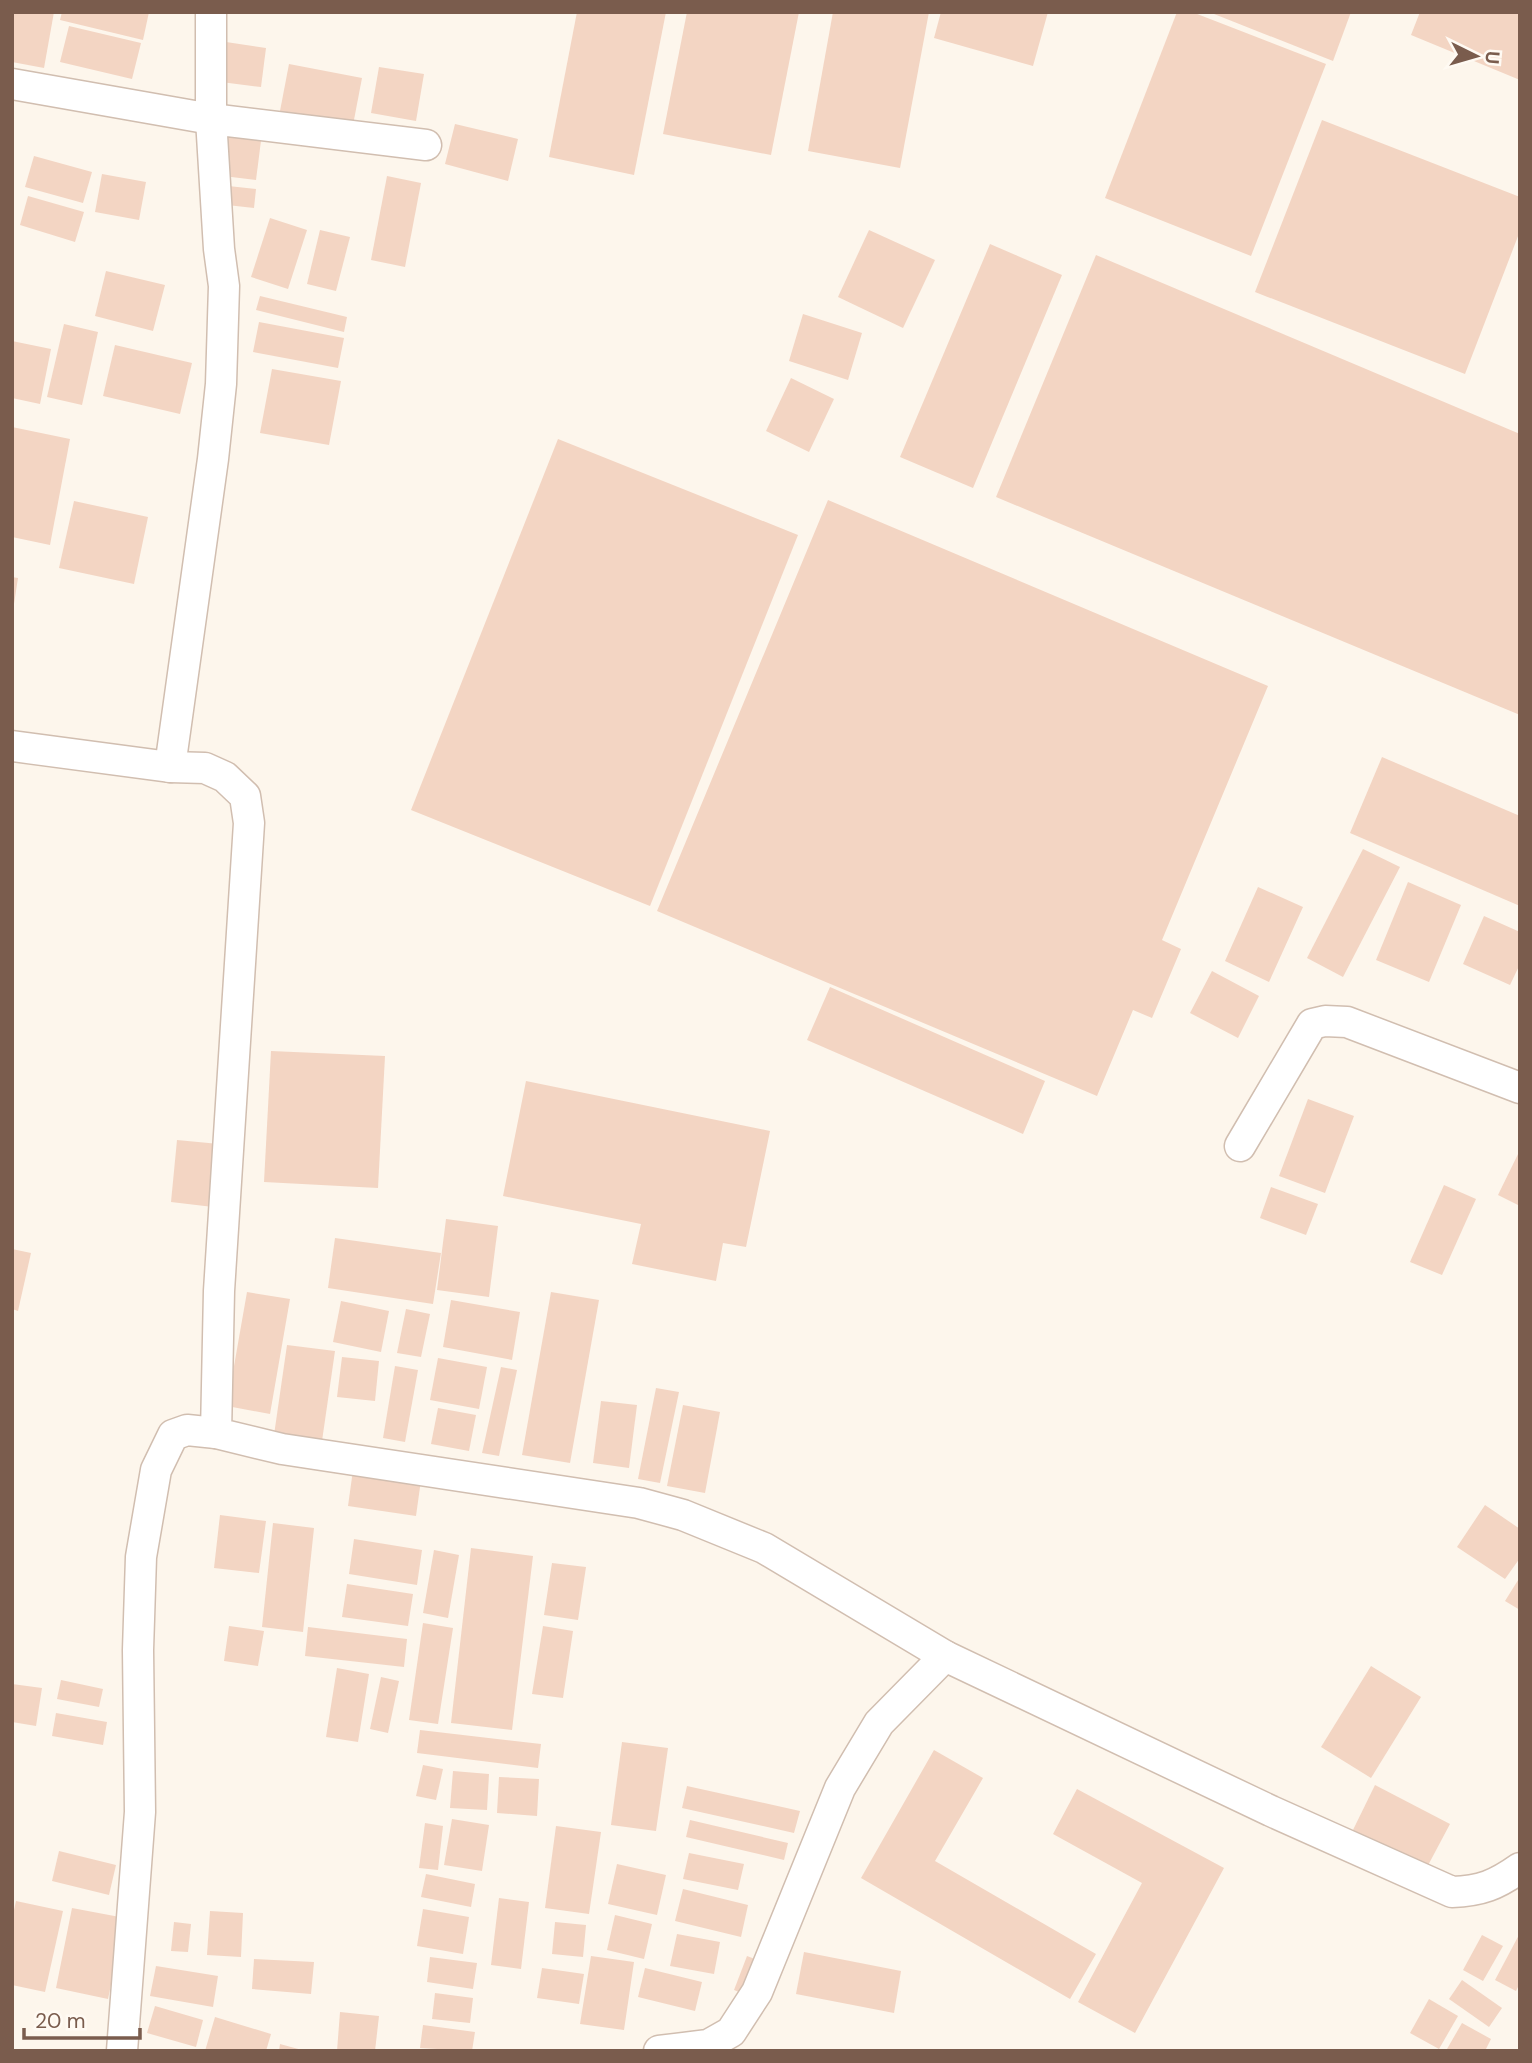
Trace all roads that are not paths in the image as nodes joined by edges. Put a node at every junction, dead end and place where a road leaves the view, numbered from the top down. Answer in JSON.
{"nodes":[{"id":1,"x":211,"y":12,"type":"edge"},
{"id":2,"x":12,"y":84,"type":"edge"},
{"id":3,"x":211,"y":119,"type":"junction"},
{"id":4,"x":426,"y":145,"type":"dead end"},
{"id":5,"x":12,"y":746,"type":"edge"},
{"id":6,"x":170,"y":767,"type":"junction"},
{"id":7,"x":1520,"y":1088,"type":"edge"},
{"id":8,"x":1240,"y":1146,"type":"dead end"},
{"id":9,"x":216,"y":1433,"type":"junction"},
{"id":10,"x":945,"y":1656,"type":"junction"},
{"id":11,"x":1520,"y":1868,"type":"edge"},
{"id":12,"x":122,"y":2051,"type":"edge"},
{"id":13,"x":659,"y":2051,"type":"edge"}],
"edges":[{"from":1,"to":3,"type":"street"},
{"from":2,"to":3,"type":"street"},
{"from":3,"to":4,"type":"street"},
{"from":3,"to":6,"type":"street"},
{"from":5,"to":6,"type":"street"},
{"from":6,"to":9,"type":"street"},
{"from":7,"to":8,"type":"street"},
{"from":9,"to":10,"type":"street"},
{"from":9,"to":12,"type":"street"},
{"from":10,"to":11,"type":"street"},
{"from":10,"to":13,"type":"street"}]}
